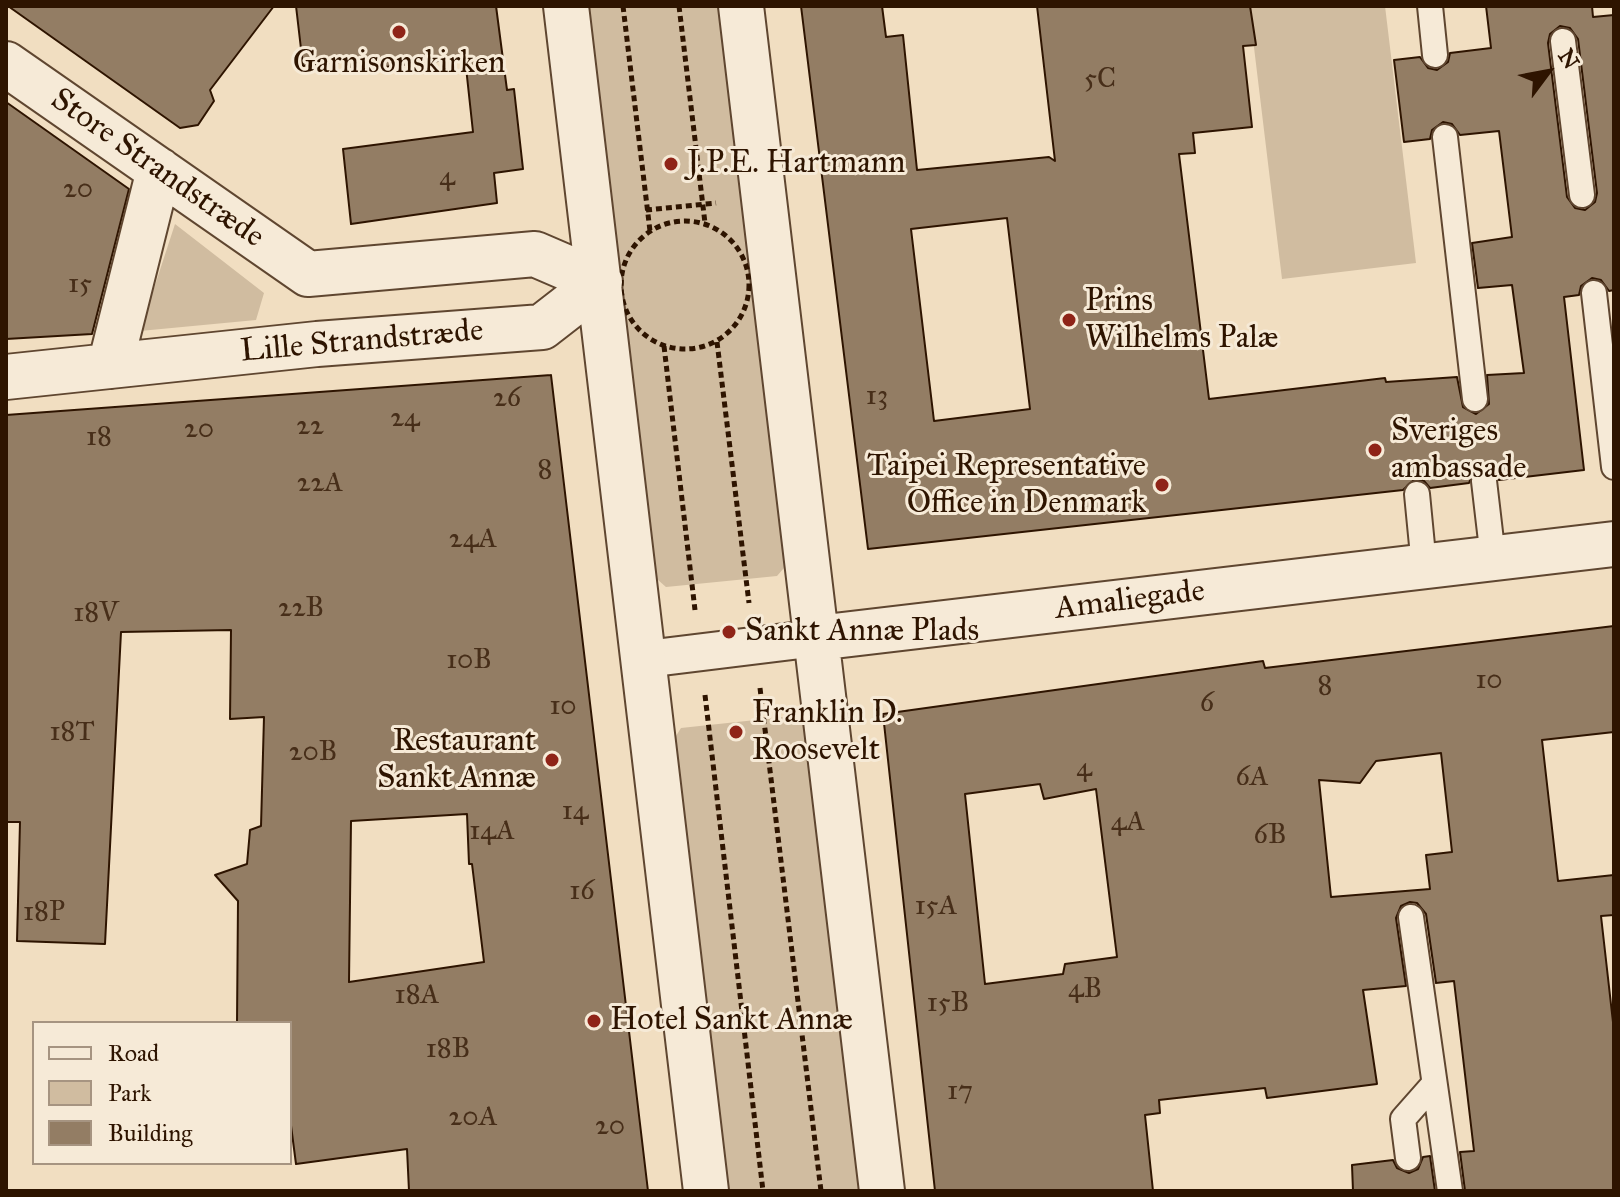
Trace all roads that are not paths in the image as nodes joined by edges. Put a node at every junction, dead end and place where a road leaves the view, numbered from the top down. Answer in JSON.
{"nodes":[{"id":1,"x":566,"y":6,"type":"edge"},
{"id":2,"x":741,"y":6,"type":"edge"},
{"id":3,"x":1430,"y":6,"type":"edge"},
{"id":4,"x":1563,"y":41,"type":"dead end"},
{"id":5,"x":1435,"y":55,"type":"dead end"},
{"id":6,"x":6,"y":64,"type":"edge"},
{"id":7,"x":1445,"y":137,"type":"dead end"},
{"id":8,"x":159,"y":170,"type":"junction"},
{"id":9,"x":1582,"y":195,"type":"dead end"},
{"id":10,"x":308,"y":274,"type":"junction"},
{"id":11,"x":600,"y":282,"type":"junction"},
{"id":12,"x":1594,"y":293,"type":"dead end"},
{"id":13,"x":317,"y":344,"type":"junction"},
{"id":14,"x":110,"y":366,"type":"junction"},
{"id":15,"x":6,"y":377,"type":"edge"},
{"id":16,"x":1475,"y":399,"type":"dead end"},
{"id":17,"x":1614,"y":467,"type":"edge"},
{"id":18,"x":1484,"y":481,"type":"dead end"},
{"id":19,"x":1417,"y":494,"type":"dead end"},
{"id":20,"x":1614,"y":544,"type":"edge"},
{"id":21,"x":1493,"y":558,"type":"junction"},
{"id":22,"x":1424,"y":566,"type":"junction"},
{"id":23,"x":817,"y":638,"type":"junction"},
{"id":24,"x":646,"y":659,"type":"junction"},
{"id":25,"x":1411,"y":917,"type":"dead end"},
{"id":26,"x":1433,"y":1085,"type":"junction"},
{"id":27,"x":1408,"y":1158,"type":"dead end"},
{"id":28,"x":706,"y":1191,"type":"edge"},
{"id":29,"x":882,"y":1191,"type":"edge"},
{"id":30,"x":1450,"y":1191,"type":"edge"}],
"edges":[{"from":1,"to":11,"type":"street"},
{"from":2,"to":23,"type":"street"},
{"from":3,"to":5,"type":"lane"},
{"from":4,"to":9,"type":"lane"},
{"from":6,"to":8,"type":"street","name":"Store Strandstræde"},
{"from":7,"to":16,"type":"lane"},
{"from":8,"to":10,"type":"street","name":"Store Strandstræde"},
{"from":8,"to":14,"type":"street"},
{"from":10,"to":11,"type":"street"},
{"from":10,"to":13,"type":"street"},
{"from":11,"to":13,"type":"street","name":"Lille Strandstræde"},
{"from":11,"to":24,"type":"street"},
{"from":12,"to":17,"type":"lane"},
{"from":13,"to":14,"type":"street","name":"Lille Strandstræde"},
{"from":14,"to":15,"type":"street","name":"Lille Strandstræde"},
{"from":18,"to":21,"type":"lane"},
{"from":19,"to":22,"type":"lane"},
{"from":20,"to":21,"type":"street","name":"Amaliegade"},
{"from":21,"to":22,"type":"street","name":"Amaliegade"},
{"from":22,"to":23,"type":"street","name":"Amaliegade"},
{"from":23,"to":24,"type":"street","name":"Amaliegade"},
{"from":23,"to":29,"type":"street"},
{"from":24,"to":28,"type":"street"},
{"from":25,"to":26,"type":"lane"},
{"from":26,"to":27,"type":"lane"},
{"from":26,"to":30,"type":"lane"}]}
